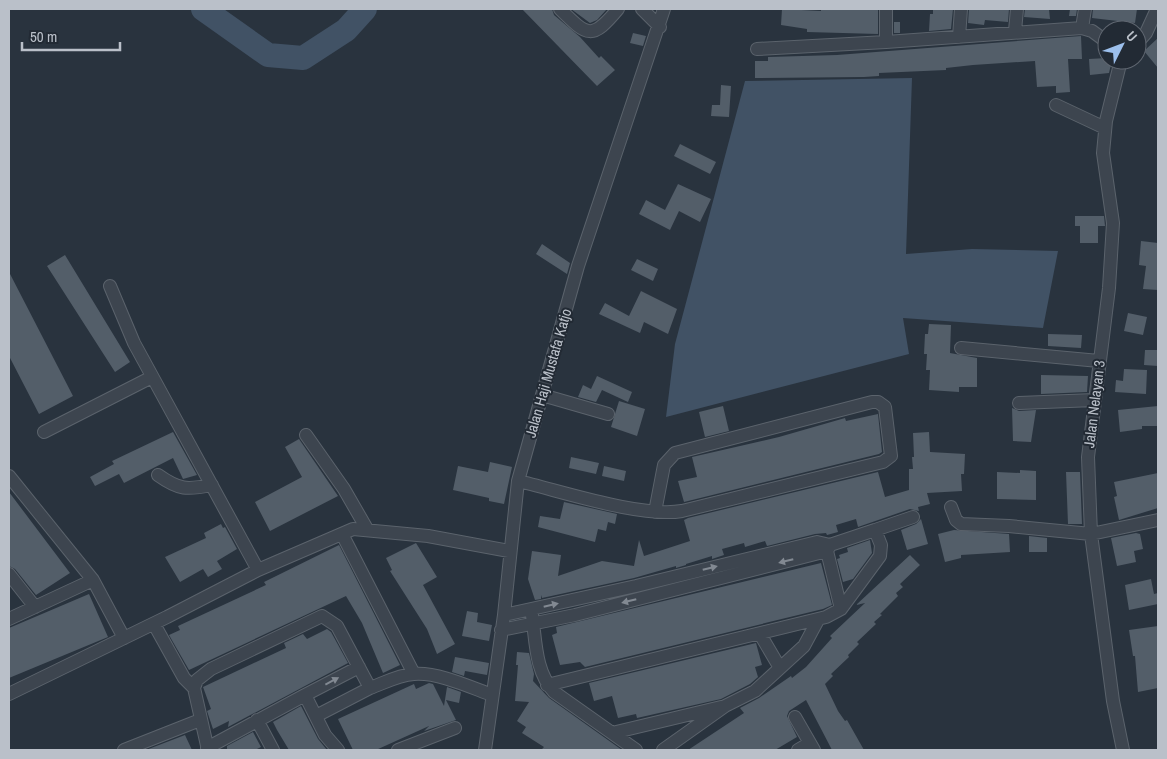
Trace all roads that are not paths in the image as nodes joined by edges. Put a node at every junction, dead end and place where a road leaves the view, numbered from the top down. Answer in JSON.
{"nodes":[{"id":1,"x":560,"y":9,"type":"edge"},
{"id":2,"x":618,"y":9,"type":"edge"},
{"id":3,"x":642,"y":9,"type":"edge"},
{"id":4,"x":664,"y":9,"type":"edge"},
{"id":5,"x":886,"y":9,"type":"edge"},
{"id":6,"x":961,"y":9,"type":"edge"},
{"id":7,"x":1017,"y":9,"type":"edge"},
{"id":8,"x":1085,"y":9,"type":"edge"},
{"id":9,"x":1157,"y":9,"type":"edge"},
{"id":10,"x":660,"y":27,"type":"junction"},
{"id":11,"x":1082,"y":28,"type":"junction"},
{"id":12,"x":1015,"y":31,"type":"junction"},
{"id":13,"x":1147,"y":31,"type":"edge"},
{"id":14,"x":1097,"y":35,"type":"edge"},
{"id":15,"x":959,"y":38,"type":"junction"},
{"id":16,"x":886,"y":42,"type":"junction"},
{"id":17,"x":757,"y":50,"type":"dead end"},
{"id":18,"x":1119,"y":70,"type":"edge"},
{"id":19,"x":1056,"y":104,"type":"dead end"},
{"id":20,"x":1105,"y":128,"type":"junction"},
{"id":21,"x":110,"y":286,"type":"dead end"},
{"id":22,"x":961,"y":348,"type":"dead end"},
{"id":23,"x":1099,"y":361,"type":"junction"},
{"id":24,"x":152,"y":377,"type":"junction"},
{"id":25,"x":542,"y":395,"type":"junction"},
{"id":26,"x":1094,"y":400,"type":"junction"},
{"id":27,"x":1019,"y":403,"type":"dead end"},
{"id":28,"x":608,"y":414,"type":"dead end"},
{"id":29,"x":44,"y":432,"type":"dead end"},
{"id":30,"x":306,"y":436,"type":"dead end"},
{"id":31,"x":158,"y":475,"type":"dead end"},
{"id":32,"x":9,"y":476,"type":"edge"},
{"id":33,"x":518,"y":481,"type":"junction"},
{"id":34,"x":212,"y":485,"type":"junction"},
{"id":35,"x":951,"y":507,"type":"dead end"},
{"id":36,"x":655,"y":512,"type":"junction"},
{"id":37,"x":913,"y":517,"type":"dead end"},
{"id":38,"x":1158,"y":520,"type":"edge"},
{"id":39,"x":367,"y":529,"type":"junction"},
{"id":40,"x":875,"y":530,"type":"junction"},
{"id":41,"x":342,"y":534,"type":"junction"},
{"id":42,"x":1092,"y":534,"type":"junction"},
{"id":43,"x":824,"y":546,"type":"junction"},
{"id":44,"x":509,"y":551,"type":"junction"},
{"id":45,"x":258,"y":570,"type":"junction"},
{"id":46,"x":9,"y":574,"type":"edge"},
{"id":47,"x":93,"y":580,"type":"junction"},
{"id":48,"x":35,"y":607,"type":"junction"},
{"id":49,"x":841,"y":609,"type":"junction"},
{"id":50,"x":532,"y":610,"type":"junction"},
{"id":51,"x":504,"y":615,"type":"junction"},
{"id":52,"x":9,"y":619,"type":"edge"},
{"id":53,"x":818,"y":620,"type":"junction"},
{"id":54,"x":533,"y":623,"type":"junction"},
{"id":55,"x":154,"y":624,"type":"junction"},
{"id":56,"x":502,"y":630,"type":"junction"},
{"id":57,"x":760,"y":634,"type":"junction"},
{"id":58,"x":124,"y":638,"type":"junction"},
{"id":59,"x":359,"y":667,"type":"junction"},
{"id":60,"x":780,"y":668,"type":"junction"},
{"id":61,"x":414,"y":674,"type":"junction"},
{"id":62,"x":547,"y":685,"type":"junction"},
{"id":63,"x":194,"y":688,"type":"junction"},
{"id":64,"x":370,"y":688,"type":"junction"},
{"id":65,"x":9,"y":694,"type":"edge"},
{"id":66,"x":492,"y":695,"type":"junction"},
{"id":67,"x":305,"y":696,"type":"junction"},
{"id":68,"x":725,"y":706,"type":"junction"},
{"id":69,"x":316,"y":716,"type":"junction"},
{"id":70,"x":794,"y":717,"type":"dead end"},
{"id":71,"x":200,"y":720,"type":"junction"},
{"id":72,"x":256,"y":720,"type":"junction"},
{"id":73,"x":456,"y":728,"type":"dead end"},
{"id":74,"x":612,"y":733,"type":"junction"},
{"id":75,"x":430,"y":745,"type":"edge"},
{"id":76,"x":812,"y":747,"type":"edge"},
{"id":77,"x":208,"y":749,"type":"edge"},
{"id":78,"x":124,"y":750,"type":"edge"},
{"id":79,"x":272,"y":750,"type":"edge"},
{"id":80,"x":338,"y":750,"type":"edge"},
{"id":81,"x":398,"y":750,"type":"edge"},
{"id":82,"x":485,"y":750,"type":"edge"},
{"id":83,"x":636,"y":750,"type":"edge"},
{"id":84,"x":663,"y":750,"type":"edge"},
{"id":85,"x":798,"y":750,"type":"edge"},
{"id":86,"x":1123,"y":750,"type":"edge"}],
"edges":[{"from":1,"to":2,"type":"street"},
{"from":3,"to":10,"type":"street"},
{"from":4,"to":10,"type":"street","name":"Jalan Haji Mustafa Katjo"},
{"from":5,"to":16,"type":"street"},
{"from":6,"to":15,"type":"street"},
{"from":7,"to":12,"type":"street"},
{"from":8,"to":11,"type":"street"},
{"from":9,"to":13,"type":"street"},
{"from":10,"to":25,"type":"street","name":"Jalan Haji Mustafa Katjo"},
{"from":11,"to":12,"type":"street"},
{"from":11,"to":14,"type":"street"},
{"from":12,"to":15,"type":"street"},
{"from":15,"to":16,"type":"street"},
{"from":16,"to":17,"type":"street"},
{"from":18,"to":20,"type":"street","name":"Jalan Nelayan 3"},
{"from":19,"to":20,"type":"street"},
{"from":20,"to":23,"type":"street","name":"Jalan Nelayan 3"},
{"from":21,"to":24,"type":"street"},
{"from":22,"to":23,"type":"street"},
{"from":23,"to":26,"type":"street","name":"Jalan Nelayan 3"},
{"from":24,"to":29,"type":"street"},
{"from":24,"to":34,"type":"street"},
{"from":25,"to":28,"type":"street"},
{"from":25,"to":33,"type":"street","name":"Jalan Haji Mustafa Katjo"},
{"from":26,"to":27,"type":"street"},
{"from":26,"to":42,"type":"street","name":"Jalan Nelayan 3"},
{"from":30,"to":39,"type":"street"},
{"from":31,"to":34,"type":"street"},
{"from":32,"to":47,"type":"street"},
{"from":33,"to":36,"type":"street"},
{"from":33,"to":44,"type":"street","name":"Jalan Haji Mustafa Katjo"},
{"from":34,"to":45,"type":"street"},
{"from":35,"to":42,"type":"street"},
{"from":36,"to":36,"type":"street"},
{"from":37,"to":40,"type":"street"},
{"from":38,"to":42,"type":"street"},
{"from":39,"to":41,"type":"street"},
{"from":39,"to":44,"type":"street"},
{"from":40,"to":43,"type":"street"},
{"from":40,"to":49,"type":"street"},
{"from":41,"to":45,"type":"street"},
{"from":41,"to":61,"type":"street"},
{"from":42,"to":86,"type":"street","name":"Jalan Nelayan 3"},
{"from":43,"to":49,"type":"street"},
{"from":50,"to":43,"type":"street","one_way":true},
{"from":43,"to":54,"type":"street","one_way":true},
{"from":44,"to":51,"type":"street","name":"Jalan Haji Mustafa Katjo"},
{"from":45,"to":55,"type":"street"},
{"from":46,"to":48,"type":"street"},
{"from":47,"to":48,"type":"street"},
{"from":47,"to":58,"type":"street"},
{"from":48,"to":52,"type":"street"},
{"from":49,"to":53,"type":"street"},
{"from":50,"to":51,"type":"street"},
{"from":50,"to":54,"type":"street"},
{"from":51,"to":56,"type":"street","name":"Jalan Haji Mustafa Katjo"},
{"from":53,"to":57,"type":"street"},
{"from":53,"to":60,"type":"street"},
{"from":54,"to":56,"type":"street"},
{"from":54,"to":62,"type":"street"},
{"from":55,"to":58,"type":"street"},
{"from":55,"to":63,"type":"street"},
{"from":56,"to":66,"type":"street","name":"Jalan Haji Mustafa Katjo"},
{"from":57,"to":60,"type":"street"},
{"from":57,"to":62,"type":"street"},
{"from":58,"to":65,"type":"street"},
{"from":59,"to":63,"type":"street"},
{"from":59,"to":64,"type":"street"},
{"from":67,"to":59,"type":"street","one_way":true},
{"from":60,"to":68,"type":"street"},
{"from":61,"to":64,"type":"street"},
{"from":61,"to":66,"type":"street"},
{"from":62,"to":74,"type":"street"},
{"from":63,"to":71,"type":"street"},
{"from":64,"to":69,"type":"street"},
{"from":66,"to":82,"type":"street","name":"Jalan Haji Mustafa Katjo"},
{"from":67,"to":69,"type":"street"},
{"from":67,"to":72,"type":"street"},
{"from":68,"to":74,"type":"street"},
{"from":68,"to":84,"type":"street"},
{"from":69,"to":80,"type":"street"},
{"from":70,"to":76,"type":"street"},
{"from":71,"to":77,"type":"street"},
{"from":71,"to":78,"type":"street"},
{"from":72,"to":77,"type":"street"},
{"from":72,"to":79,"type":"street"},
{"from":73,"to":75,"type":"street"},
{"from":74,"to":83,"type":"street"},
{"from":75,"to":81,"type":"street"},
{"from":76,"to":85,"type":"street"}]}
